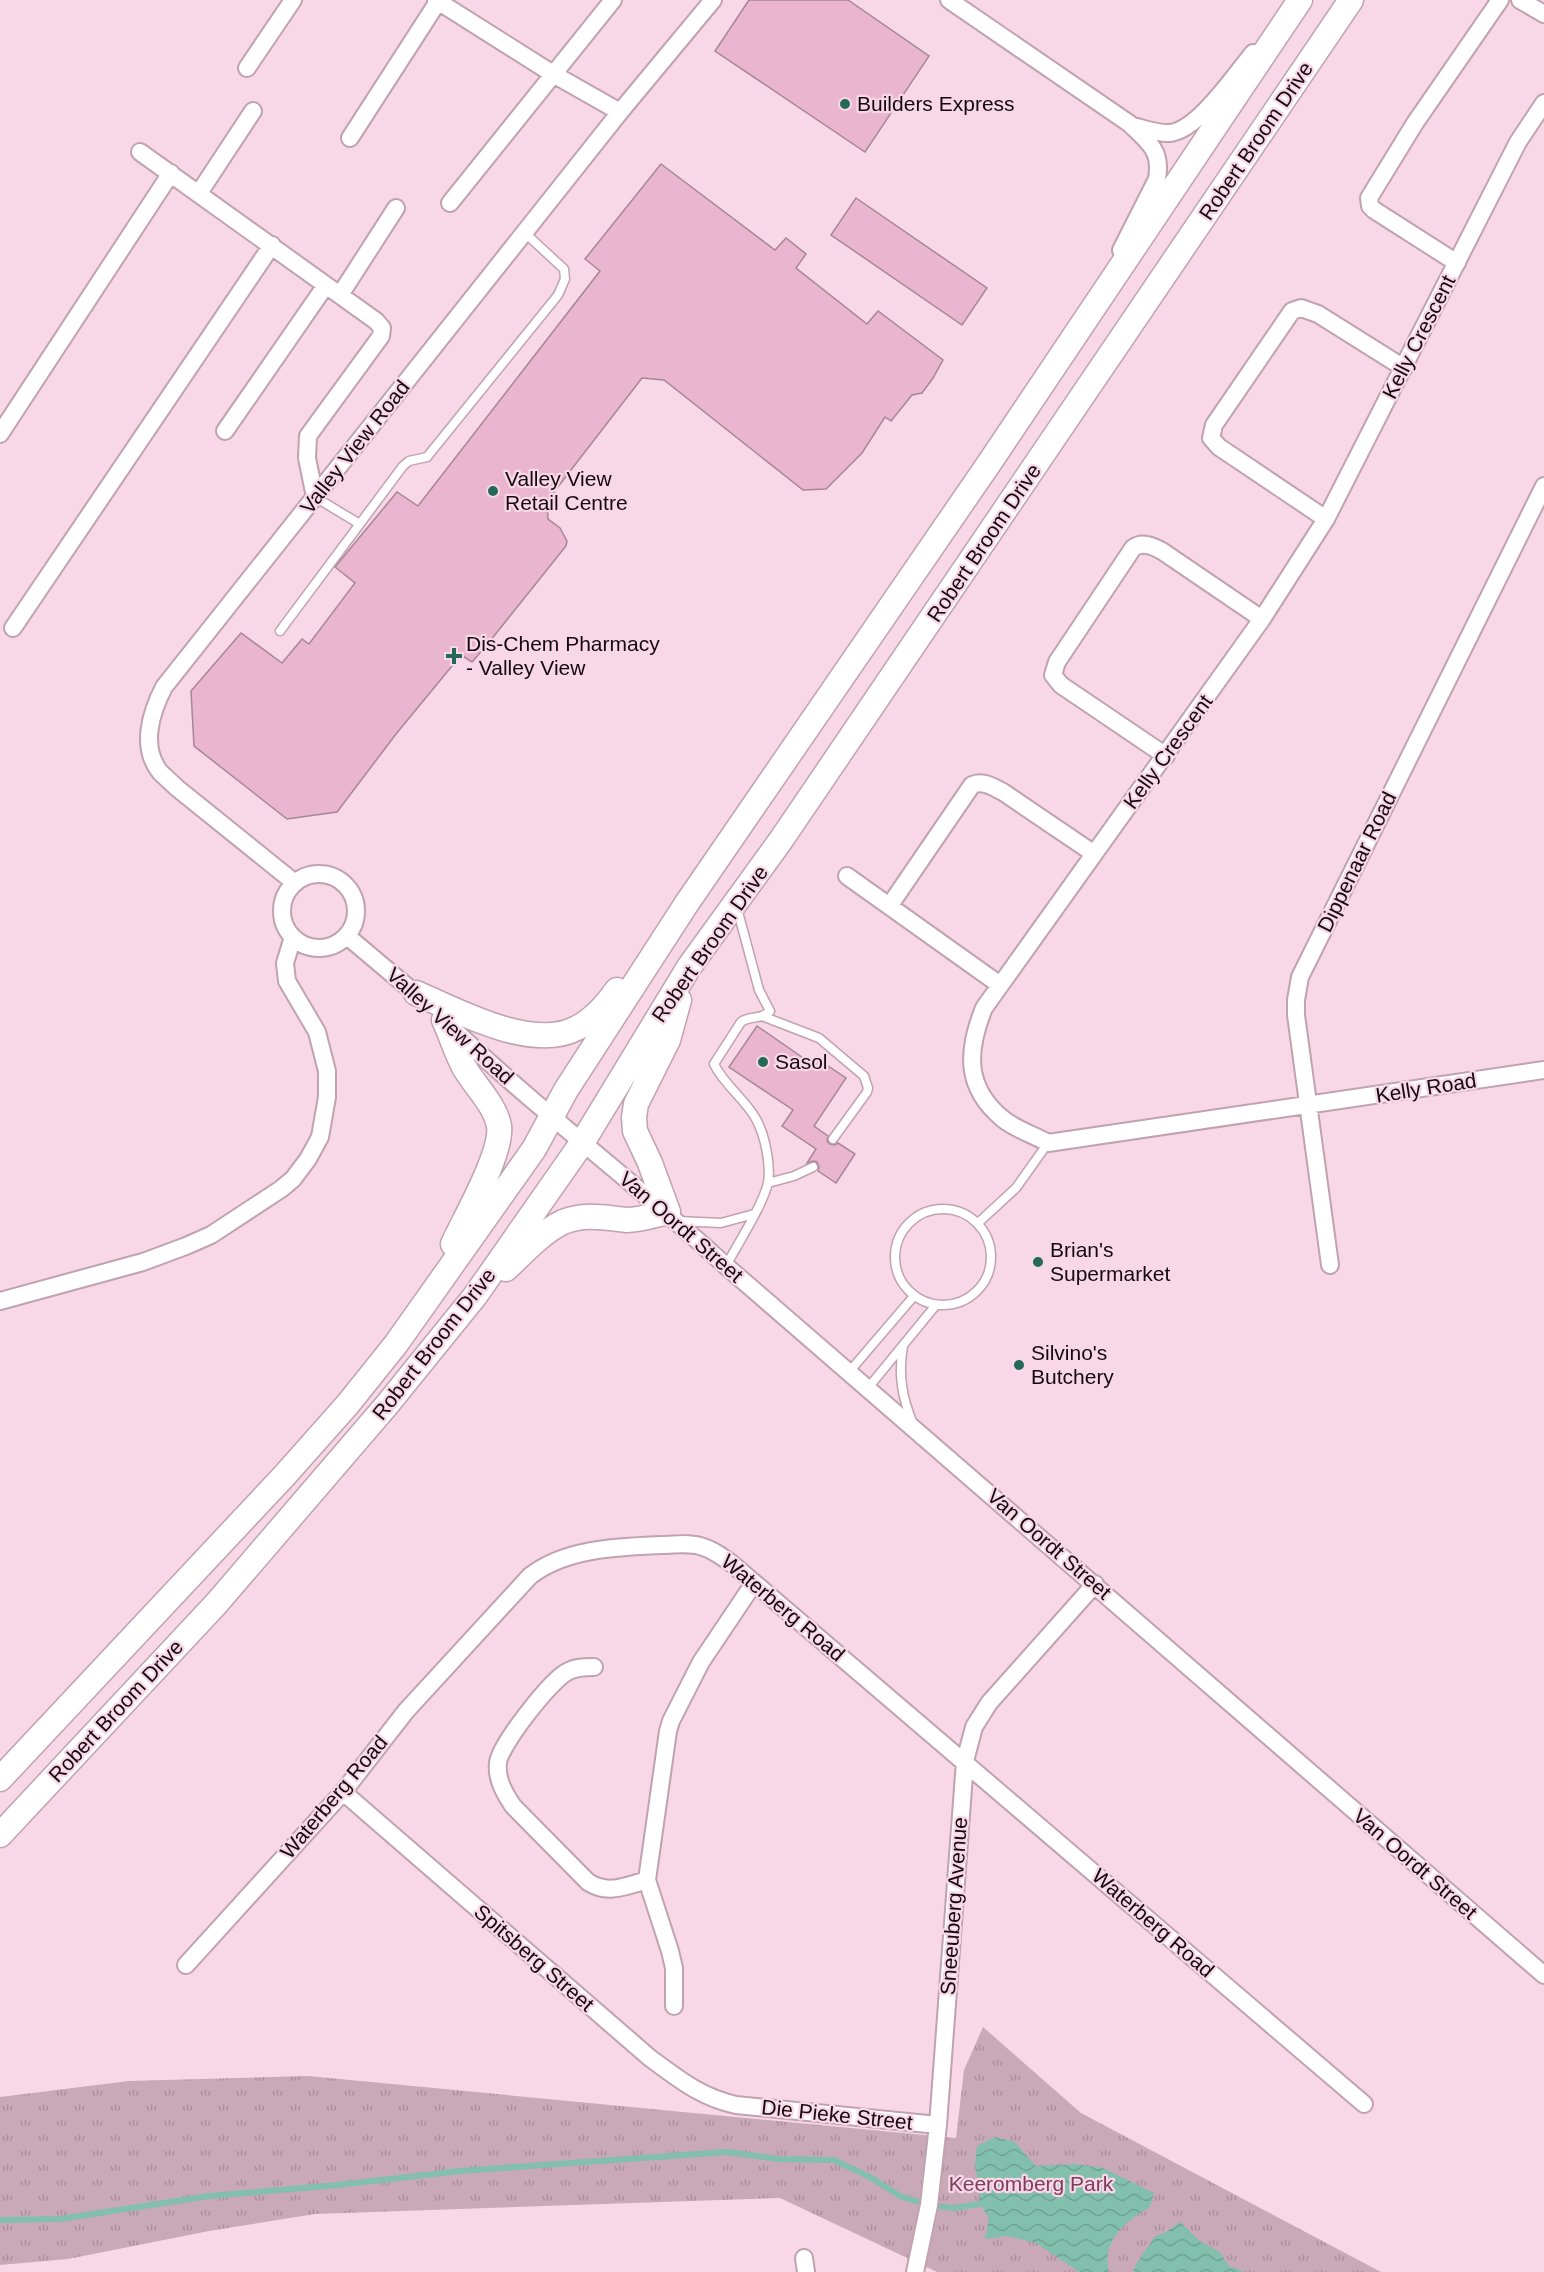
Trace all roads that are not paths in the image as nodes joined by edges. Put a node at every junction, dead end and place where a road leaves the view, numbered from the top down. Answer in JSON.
{"nodes":[{"id":1,"x":293,"y":0,"type":"edge"},
{"id":2,"x":438,"y":0,"type":"edge"},
{"id":3,"x":613,"y":0,"type":"edge"},
{"id":4,"x":712,"y":0,"type":"edge"},
{"id":5,"x":949,"y":0,"type":"edge"},
{"id":6,"x":1299,"y":0,"type":"edge"},
{"id":7,"x":1351,"y":0,"type":"edge"},
{"id":8,"x":1500,"y":0,"type":"edge"},
{"id":9,"x":1520,"y":0,"type":"edge"},
{"id":10,"x":1544,"y":14,"type":"edge"},
{"id":11,"x":247,"y":68,"type":"dead end"},
{"id":12,"x":553,"y":74,"type":"junction"},
{"id":13,"x":1544,"y":103,"type":"edge"},
{"id":14,"x":253,"y":111,"type":"dead end"},
{"id":15,"x":620,"y":112,"type":"junction"},
{"id":16,"x":1130,"y":124,"type":"junction"},
{"id":17,"x":350,"y":138,"type":"dead end"},
{"id":18,"x":140,"y":152,"type":"dead end"},
{"id":19,"x":171,"y":173,"type":"junction"},
{"id":20,"x":199,"y":193,"type":"junction"},
{"id":21,"x":450,"y":203,"type":"dead end"},
{"id":22,"x":396,"y":208,"type":"dead end"},
{"id":23,"x":525,"y":232,"type":"junction"},
{"id":24,"x":272,"y":245,"type":"junction"},
{"id":25,"x":1456,"y":263,"type":"junction"},
{"id":26,"x":327,"y":285,"type":"junction"},
{"id":27,"x":340,"y":295,"type":"junction"},
{"id":28,"x":1086,"y":321,"type":"junction"},
{"id":29,"x":1404,"y":368,"type":"junction"},
{"id":30,"x":225,"y":431,"type":"dead end"},
{"id":31,"x":0,"y":434,"type":"edge"},
{"id":32,"x":1544,"y":486,"type":"edge"},
{"id":33,"x":315,"y":497,"type":"junction"},
{"id":34,"x":1326,"y":519,"type":"junction"},
{"id":35,"x":358,"y":523,"type":"junction"},
{"id":36,"x":1262,"y":619,"type":"junction"},
{"id":37,"x":13,"y":628,"type":"dead end"},
{"id":38,"x":280,"y":631,"type":"dead end"},
{"id":39,"x":1166,"y":756,"type":"junction"},
{"id":40,"x":1093,"y":853,"type":"junction"},
{"id":41,"x":847,"y":876,"type":"dead end"},
{"id":42,"x":296,"y":883,"type":"junction"},
{"id":43,"x":687,"y":903,"type":"junction"},
{"id":44,"x":736,"y":905,"type":"junction"},
{"id":45,"x":890,"y":905,"type":"junction"},
{"id":46,"x":347,"y":936,"type":"junction"},
{"id":47,"x":293,"y":937,"type":"junction"},
{"id":48,"x":689,"y":967,"type":"junction"},
{"id":49,"x":1000,"y":985,"type":"junction"},
{"id":50,"x":416,"y":993,"type":"junction"},
{"id":51,"x":762,"y":1017,"type":"junction"},
{"id":52,"x":444,"y":1020,"type":"junction"},
{"id":53,"x":1544,"y":1070,"type":"edge"},
{"id":54,"x":1307,"y":1106,"type":"junction"},
{"id":55,"x":552,"y":1116,"type":"junction"},
{"id":56,"x":833,"y":1139,"type":"dead end"},
{"id":57,"x":582,"y":1143,"type":"junction"},
{"id":58,"x":1048,"y":1143,"type":"junction"},
{"id":59,"x":813,"y":1167,"type":"dead end"},
{"id":60,"x":768,"y":1183,"type":"junction"},
{"id":61,"x":754,"y":1214,"type":"junction"},
{"id":62,"x":673,"y":1217,"type":"junction"},
{"id":63,"x":978,"y":1223,"type":"junction"},
{"id":64,"x":1330,"y":1265,"type":"dead end"},
{"id":65,"x":726,"y":1266,"type":"junction"},
{"id":66,"x":475,"y":1296,"type":"junction"},
{"id":67,"x":914,"y":1296,"type":"junction"},
{"id":68,"x":0,"y":1301,"type":"edge"},
{"id":69,"x":425,"y":1303,"type":"junction"},
{"id":70,"x":936,"y":1305,"type":"junction"},
{"id":71,"x":903,"y":1346,"type":"junction"},
{"id":72,"x":849,"y":1372,"type":"junction"},
{"id":73,"x":868,"y":1388,"type":"junction"},
{"id":74,"x":915,"y":1429,"type":"junction"},
{"id":75,"x":754,"y":1582,"type":"junction"},
{"id":76,"x":1095,"y":1584,"type":"junction"},
{"id":77,"x":594,"y":1667,"type":"dead end"},
{"id":78,"x":964,"y":1761,"type":"junction"},
{"id":79,"x":0,"y":1779,"type":"edge"},
{"id":80,"x":343,"y":1792,"type":"junction"},
{"id":81,"x":0,"y":1835,"type":"edge"},
{"id":82,"x":647,"y":1880,"type":"junction"},
{"id":83,"x":186,"y":1965,"type":"dead end"},
{"id":84,"x":1544,"y":1975,"type":"edge"},
{"id":85,"x":674,"y":2006,"type":"dead end"},
{"id":86,"x":1364,"y":2104,"type":"dead end"},
{"id":87,"x":736,"y":2105,"type":"joint"},
{"id":88,"x":938,"y":2125,"type":"junction"},
{"id":89,"x":915,"y":2272,"type":"edge"}],
"edges":[{"from":1,"to":11,"type":"street"},
{"from":2,"to":12,"type":"street"},
{"from":2,"to":17,"type":"street"},
{"from":3,"to":12,"type":"street"},
{"from":4,"to":15,"type":"street","name":"Valley View Road"},
{"from":5,"to":16,"type":"street"},
{"from":6,"to":16,"type":"street"},
{"from":6,"to":28,"type":"street","name":"Robert Broom Drive"},
{"from":7,"to":44,"type":"street","name":"Robert Broom Drive"},
{"from":8,"to":25,"type":"street"},
{"from":9,"to":10,"type":"street"},
{"from":12,"to":15,"type":"street"},
{"from":12,"to":21,"type":"street"},
{"from":13,"to":25,"type":"street","name":"Kelly Crescent"},
{"from":14,"to":20,"type":"street"},
{"from":15,"to":23,"type":"street","name":"Valley View Road"},
{"from":16,"to":28,"type":"street"},
{"from":18,"to":19,"type":"street"},
{"from":19,"to":20,"type":"street"},
{"from":19,"to":31,"type":"street"},
{"from":20,"to":24,"type":"street"},
{"from":22,"to":27,"type":"street"},
{"from":23,"to":33,"type":"street","name":"Valley View Road"},
{"from":23,"to":35,"type":"lane"},
{"from":24,"to":26,"type":"street"},
{"from":24,"to":37,"type":"street"},
{"from":25,"to":29,"type":"street","name":"Kelly Crescent"},
{"from":26,"to":27,"type":"street"},
{"from":26,"to":30,"type":"street"},
{"from":27,"to":33,"type":"street"},
{"from":28,"to":43,"type":"street","name":"Robert Broom Drive"},
{"from":29,"to":34,"type":"street","name":"Kelly Crescent"},
{"from":29,"to":34,"type":"street"},
{"from":32,"to":54,"type":"street","name":"Dippenaar Road"},
{"from":33,"to":35,"type":"lane"},
{"from":33,"to":42,"type":"street","name":"Valley View Road"},
{"from":34,"to":36,"type":"street","name":"Kelly Crescent"},
{"from":35,"to":38,"type":"lane"},
{"from":36,"to":39,"type":"street","name":"Kelly Crescent"},
{"from":36,"to":39,"type":"street"},
{"from":39,"to":40,"type":"street","name":"Kelly Crescent"},
{"from":40,"to":45,"type":"street"},
{"from":40,"to":49,"type":"street","name":"Kelly Crescent"},
{"from":41,"to":45,"type":"street"},
{"from":42,"to":46,"type":"street"},
{"from":42,"to":47,"type":"street"},
{"from":43,"to":50,"type":"street"},
{"from":43,"to":55,"type":"street","name":"Robert Broom Drive"},
{"from":44,"to":48,"type":"street","name":"Robert Broom Drive"},
{"from":44,"to":51,"type":"lane"},
{"from":45,"to":49,"type":"street"},
{"from":46,"to":47,"type":"street"},
{"from":46,"to":50,"type":"street","name":"Valley View Road"},
{"from":47,"to":68,"type":"street"},
{"from":48,"to":57,"type":"street","name":"Robert Broom Drive"},
{"from":48,"to":62,"type":"street"},
{"from":49,"to":58,"type":"street","name":"Kelly Crescent"},
{"from":50,"to":52,"type":"street","name":"Valley View Road"},
{"from":51,"to":56,"type":"lane"},
{"from":51,"to":60,"type":"lane"},
{"from":52,"to":55,"type":"street","name":"Valley View Road"},
{"from":52,"to":69,"type":"street"},
{"from":53,"to":54,"type":"street","name":"Kelly Road"},
{"from":54,"to":58,"type":"street"},
{"from":54,"to":64,"type":"street","name":"Dippenaar Road"},
{"from":55,"to":57,"type":"street","name":"Van Oordt Street"},
{"from":55,"to":69,"type":"street","name":"Robert Broom Drive"},
{"from":57,"to":62,"type":"street","name":"Van Oordt Street"},
{"from":57,"to":66,"type":"street","name":"Robert Broom Drive"},
{"from":58,"to":63,"type":"lane"},
{"from":59,"to":60,"type":"lane"},
{"from":60,"to":61,"type":"lane"},
{"from":61,"to":62,"type":"lane"},
{"from":61,"to":65,"type":"lane"},
{"from":62,"to":65,"type":"street","name":"Van Oordt Street"},
{"from":62,"to":66,"type":"street"},
{"from":63,"to":67,"type":"lane"},
{"from":63,"to":70,"type":"lane"},
{"from":65,"to":72,"type":"street","name":"Van Oordt Street"},
{"from":66,"to":81,"type":"street","name":"Robert Broom Drive"},
{"from":67,"to":70,"type":"lane"},
{"from":67,"to":72,"type":"lane"},
{"from":69,"to":79,"type":"street","name":"Robert Broom Drive"},
{"from":70,"to":71,"type":"lane"},
{"from":71,"to":73,"type":"lane"},
{"from":71,"to":74,"type":"lane"},
{"from":72,"to":73,"type":"street","name":"Van Oordt Street"},
{"from":73,"to":74,"type":"street","name":"Van Oordt Street"},
{"from":74,"to":76,"type":"street","name":"Van Oordt Street"},
{"from":75,"to":78,"type":"street","name":"Waterberg Road"},
{"from":75,"to":80,"type":"street","name":"Waterberg Road"},
{"from":75,"to":82,"type":"street"},
{"from":76,"to":78,"type":"street","name":"Sneeuberg Avenue"},
{"from":76,"to":84,"type":"street","name":"Van Oordt Street"},
{"from":77,"to":82,"type":"street"},
{"from":78,"to":86,"type":"street","name":"Waterberg Road"},
{"from":78,"to":88,"type":"street","name":"Sneeuberg Avenue"},
{"from":80,"to":83,"type":"street","name":"Waterberg Road"},
{"from":80,"to":87,"type":"street","name":"Spitsberg Street"},
{"from":82,"to":85,"type":"street"},
{"from":87,"to":88,"type":"street","name":"Die Pieke Street"},
{"from":88,"to":89,"type":"street","name":"Sneeuberg Avenue"}]}
